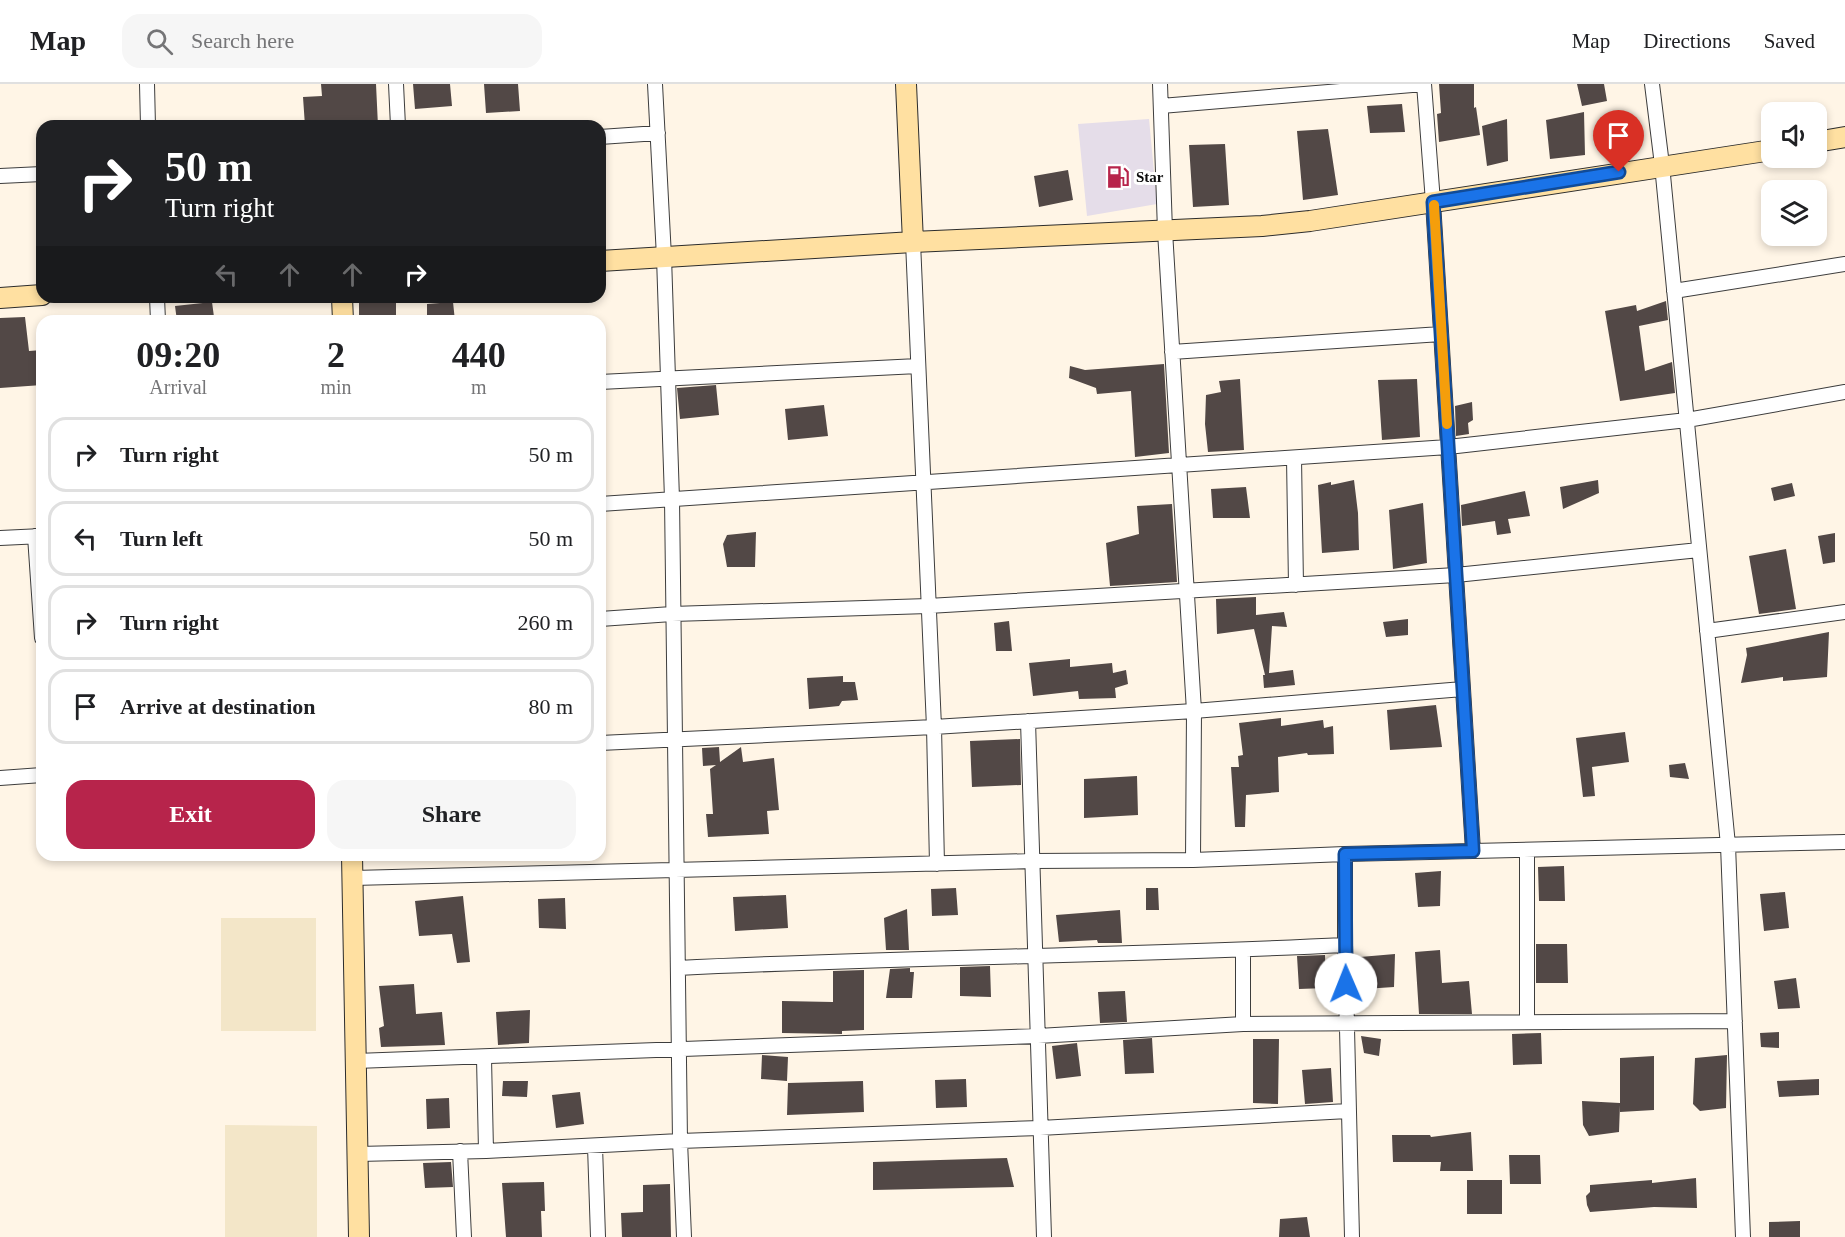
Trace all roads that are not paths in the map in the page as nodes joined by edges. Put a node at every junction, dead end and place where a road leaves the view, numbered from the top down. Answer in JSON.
{"nodes":[{"id":1,"x":147,"y":84,"type":"edge"},
{"id":2,"x":396,"y":84,"type":"edge"},
{"id":3,"x":655,"y":84,"type":"edge"},
{"id":4,"x":906,"y":84,"type":"edge"},
{"id":5,"x":1160,"y":84,"type":"edge"},
{"id":6,"x":1424,"y":84,"type":"edge"},
{"id":7,"x":1652,"y":84,"type":"edge"},
{"id":8,"x":1161,"y":106,"type":"junction"},
{"id":9,"x":148,"y":120,"type":"edge"},
{"id":10,"x":398,"y":120,"type":"edge"},
{"id":11,"x":658,"y":133,"type":"junction"},
{"id":12,"x":606,"y":137,"type":"edge"},
{"id":13,"x":1845,"y":137,"type":"edge"},
{"id":14,"x":1827,"y":140,"type":"edge"},
{"id":15,"x":1761,"y":152,"type":"edge"},
{"id":16,"x":1662,"y":165,"type":"junction"},
{"id":17,"x":36,"y":174,"type":"edge"},
{"id":18,"x":0,"y":176,"type":"edge"},
{"id":19,"x":1433,"y":202,"type":"junction"},
{"id":20,"x":1165,"y":231,"type":"junction"},
{"id":21,"x":914,"y":242,"type":"junction"},
{"id":22,"x":664,"y":257,"type":"junction"},
{"id":23,"x":606,"y":261,"type":"edge"},
{"id":24,"x":1845,"y":264,"type":"edge"},
{"id":25,"x":1674,"y":291,"type":"junction"},
{"id":26,"x":36,"y":295,"type":"edge"},
{"id":27,"x":0,"y":298,"type":"edge"},
{"id":28,"x":1441,"y":334,"type":"junction"},
{"id":29,"x":1172,"y":352,"type":"junction"},
{"id":30,"x":918,"y":366,"type":"junction"},
{"id":31,"x":667,"y":378,"type":"junction"},
{"id":32,"x":606,"y":382,"type":"edge"},
{"id":33,"x":1845,"y":392,"type":"edge"},
{"id":34,"x":1687,"y":420,"type":"junction"},
{"id":35,"x":1448,"y":447,"type":"junction"},
{"id":36,"x":1294,"y":458,"type":"junction"},
{"id":37,"x":1179,"y":466,"type":"junction"},
{"id":38,"x":923,"y":483,"type":"junction"},
{"id":39,"x":672,"y":499,"type":"junction"},
{"id":40,"x":606,"y":504,"type":"edge"},
{"id":41,"x":36,"y":536,"type":"edge"},
{"id":42,"x":0,"y":538,"type":"edge"},
{"id":43,"x":1699,"y":550,"type":"junction"},
{"id":44,"x":1456,"y":576,"type":"junction"},
{"id":45,"x":1296,"y":585,"type":"junction"},
{"id":46,"x":1186,"y":592,"type":"junction"},
{"id":47,"x":928,"y":606,"type":"junction"},
{"id":48,"x":1845,"y":612,"type":"edge"},
{"id":49,"x":672,"y":614,"type":"junction"},
{"id":50,"x":606,"y":619,"type":"edge"},
{"id":51,"x":1707,"y":631,"type":"junction"},
{"id":52,"x":1463,"y":688,"type":"junction"},
{"id":53,"x":1194,"y":711,"type":"junction"},
{"id":54,"x":1028,"y":721,"type":"junction"},
{"id":55,"x":934,"y":727,"type":"junction"},
{"id":56,"x":673,"y":739,"type":"junction"},
{"id":57,"x":606,"y":743,"type":"edge"},
{"id":58,"x":36,"y":775,"type":"edge"},
{"id":59,"x":0,"y":778,"type":"edge"},
{"id":60,"x":1845,"y":842,"type":"edge"},
{"id":61,"x":1728,"y":845,"type":"junction"},
{"id":62,"x":1527,"y":850,"type":"junction"},
{"id":63,"x":1473,"y":851,"type":"junction"},
{"id":64,"x":1345,"y":854,"type":"junction"},
{"id":65,"x":1193,"y":860,"type":"junction"},
{"id":66,"x":352,"y":861,"type":"edge"},
{"id":67,"x":1033,"y":861,"type":"junction"},
{"id":68,"x":937,"y":864,"type":"junction"},
{"id":69,"x":676,"y":871,"type":"junction"},
{"id":70,"x":353,"y":878,"type":"junction"},
{"id":71,"x":1345,"y":945,"type":"junction"},
{"id":72,"x":1243,"y":950,"type":"junction"},
{"id":73,"x":1034,"y":957,"type":"junction"},
{"id":74,"x":678,"y":968,"type":"junction"},
{"id":75,"x":1735,"y":1021,"type":"junction"},
{"id":76,"x":1527,"y":1022,"type":"junction"},
{"id":77,"x":1243,"y":1024,"type":"junction"},
{"id":78,"x":1346,"y":1024,"type":"junction"},
{"id":79,"x":1038,"y":1036,"type":"junction"},
{"id":80,"x":680,"y":1049,"type":"junction"},
{"id":81,"x":484,"y":1058,"type":"junction"},
{"id":82,"x":356,"y":1061,"type":"junction"},
{"id":83,"x":1348,"y":1111,"type":"junction"},
{"id":84,"x":1040,"y":1128,"type":"junction"},
{"id":85,"x":680,"y":1141,"type":"junction"},
{"id":86,"x":595,"y":1146,"type":"junction"},
{"id":87,"x":460,"y":1151,"type":"junction"},
{"id":88,"x":486,"y":1151,"type":"junction"},
{"id":89,"x":358,"y":1154,"type":"junction"},
{"id":90,"x":359,"y":1237,"type":"edge"},
{"id":91,"x":464,"y":1237,"type":"edge"},
{"id":92,"x":598,"y":1237,"type":"edge"},
{"id":93,"x":684,"y":1237,"type":"edge"},
{"id":94,"x":1044,"y":1237,"type":"edge"},
{"id":95,"x":1352,"y":1237,"type":"edge"},
{"id":96,"x":1743,"y":1237,"type":"edge"}],
"edges":[{"from":1,"to":9,"type":"street"},
{"from":2,"to":10,"type":"street"},
{"from":3,"to":11,"type":"street"},
{"from":4,"to":21,"type":"street"},
{"from":5,"to":8,"type":"street"},
{"from":6,"to":8,"type":"street"},
{"from":6,"to":19,"type":"street"},
{"from":7,"to":16,"type":"street"},
{"from":8,"to":20,"type":"street"},
{"from":11,"to":12,"type":"street"},
{"from":11,"to":22,"type":"street"},
{"from":13,"to":14,"type":"street"},
{"from":15,"to":16,"type":"street"},
{"from":16,"to":19,"type":"street"},
{"from":16,"to":25,"type":"street"},
{"from":17,"to":18,"type":"street"},
{"from":19,"to":20,"type":"street"},
{"from":19,"to":28,"type":"street"},
{"from":20,"to":21,"type":"street"},
{"from":20,"to":29,"type":"street"},
{"from":21,"to":22,"type":"street"},
{"from":21,"to":30,"type":"street"},
{"from":22,"to":23,"type":"street"},
{"from":22,"to":31,"type":"street"},
{"from":24,"to":25,"type":"street"},
{"from":25,"to":34,"type":"street"},
{"from":26,"to":27,"type":"street"},
{"from":28,"to":29,"type":"street"},
{"from":28,"to":35,"type":"street"},
{"from":29,"to":37,"type":"street"},
{"from":30,"to":31,"type":"street"},
{"from":30,"to":38,"type":"street"},
{"from":31,"to":32,"type":"street"},
{"from":31,"to":39,"type":"street"},
{"from":33,"to":34,"type":"street"},
{"from":34,"to":35,"type":"street"},
{"from":34,"to":43,"type":"street"},
{"from":35,"to":36,"type":"street"},
{"from":35,"to":44,"type":"street"},
{"from":36,"to":37,"type":"street"},
{"from":36,"to":45,"type":"street"},
{"from":37,"to":38,"type":"street"},
{"from":37,"to":46,"type":"street"},
{"from":38,"to":39,"type":"street"},
{"from":38,"to":47,"type":"street"},
{"from":39,"to":40,"type":"street"},
{"from":39,"to":49,"type":"street"},
{"from":41,"to":42,"type":"street"},
{"from":43,"to":44,"type":"street"},
{"from":43,"to":51,"type":"street"},
{"from":44,"to":45,"type":"street"},
{"from":44,"to":52,"type":"street"},
{"from":45,"to":46,"type":"street"},
{"from":46,"to":47,"type":"street"},
{"from":46,"to":53,"type":"street"},
{"from":47,"to":49,"type":"street"},
{"from":47,"to":55,"type":"street"},
{"from":48,"to":51,"type":"street"},
{"from":49,"to":50,"type":"street"},
{"from":49,"to":56,"type":"street"},
{"from":51,"to":61,"type":"street"},
{"from":52,"to":53,"type":"street"},
{"from":52,"to":63,"type":"street"},
{"from":53,"to":54,"type":"street"},
{"from":53,"to":65,"type":"street"},
{"from":54,"to":55,"type":"street"},
{"from":54,"to":67,"type":"street"},
{"from":55,"to":56,"type":"street"},
{"from":55,"to":68,"type":"street"},
{"from":56,"to":57,"type":"street"},
{"from":56,"to":69,"type":"street"},
{"from":58,"to":59,"type":"street"},
{"from":60,"to":61,"type":"street"},
{"from":61,"to":62,"type":"street"},
{"from":61,"to":75,"type":"street"},
{"from":62,"to":63,"type":"street"},
{"from":62,"to":76,"type":"street"},
{"from":63,"to":64,"type":"street"},
{"from":64,"to":65,"type":"street"},
{"from":64,"to":71,"type":"street"},
{"from":65,"to":67,"type":"street"},
{"from":66,"to":70,"type":"street"},
{"from":67,"to":68,"type":"street"},
{"from":67,"to":73,"type":"street"},
{"from":68,"to":69,"type":"street"},
{"from":69,"to":70,"type":"street"},
{"from":69,"to":74,"type":"street"},
{"from":70,"to":82,"type":"street"},
{"from":71,"to":72,"type":"street"},
{"from":71,"to":78,"type":"street"},
{"from":72,"to":73,"type":"street"},
{"from":72,"to":77,"type":"street"},
{"from":73,"to":74,"type":"street"},
{"from":73,"to":79,"type":"street"},
{"from":74,"to":80,"type":"street"},
{"from":75,"to":76,"type":"street"},
{"from":75,"to":96,"type":"street"},
{"from":76,"to":78,"type":"street"},
{"from":77,"to":78,"type":"street"},
{"from":77,"to":79,"type":"street"},
{"from":78,"to":83,"type":"street"},
{"from":79,"to":80,"type":"street"},
{"from":79,"to":84,"type":"street"},
{"from":80,"to":81,"type":"street"},
{"from":80,"to":85,"type":"street"},
{"from":81,"to":82,"type":"street"},
{"from":81,"to":88,"type":"street"},
{"from":82,"to":89,"type":"street"},
{"from":83,"to":84,"type":"street"},
{"from":83,"to":95,"type":"street"},
{"from":84,"to":85,"type":"street"},
{"from":84,"to":94,"type":"street"},
{"from":85,"to":86,"type":"street"},
{"from":85,"to":93,"type":"street"},
{"from":86,"to":88,"type":"street"},
{"from":86,"to":92,"type":"street"},
{"from":87,"to":88,"type":"street"},
{"from":87,"to":89,"type":"street"},
{"from":87,"to":91,"type":"street"},
{"from":89,"to":90,"type":"street"}]}
